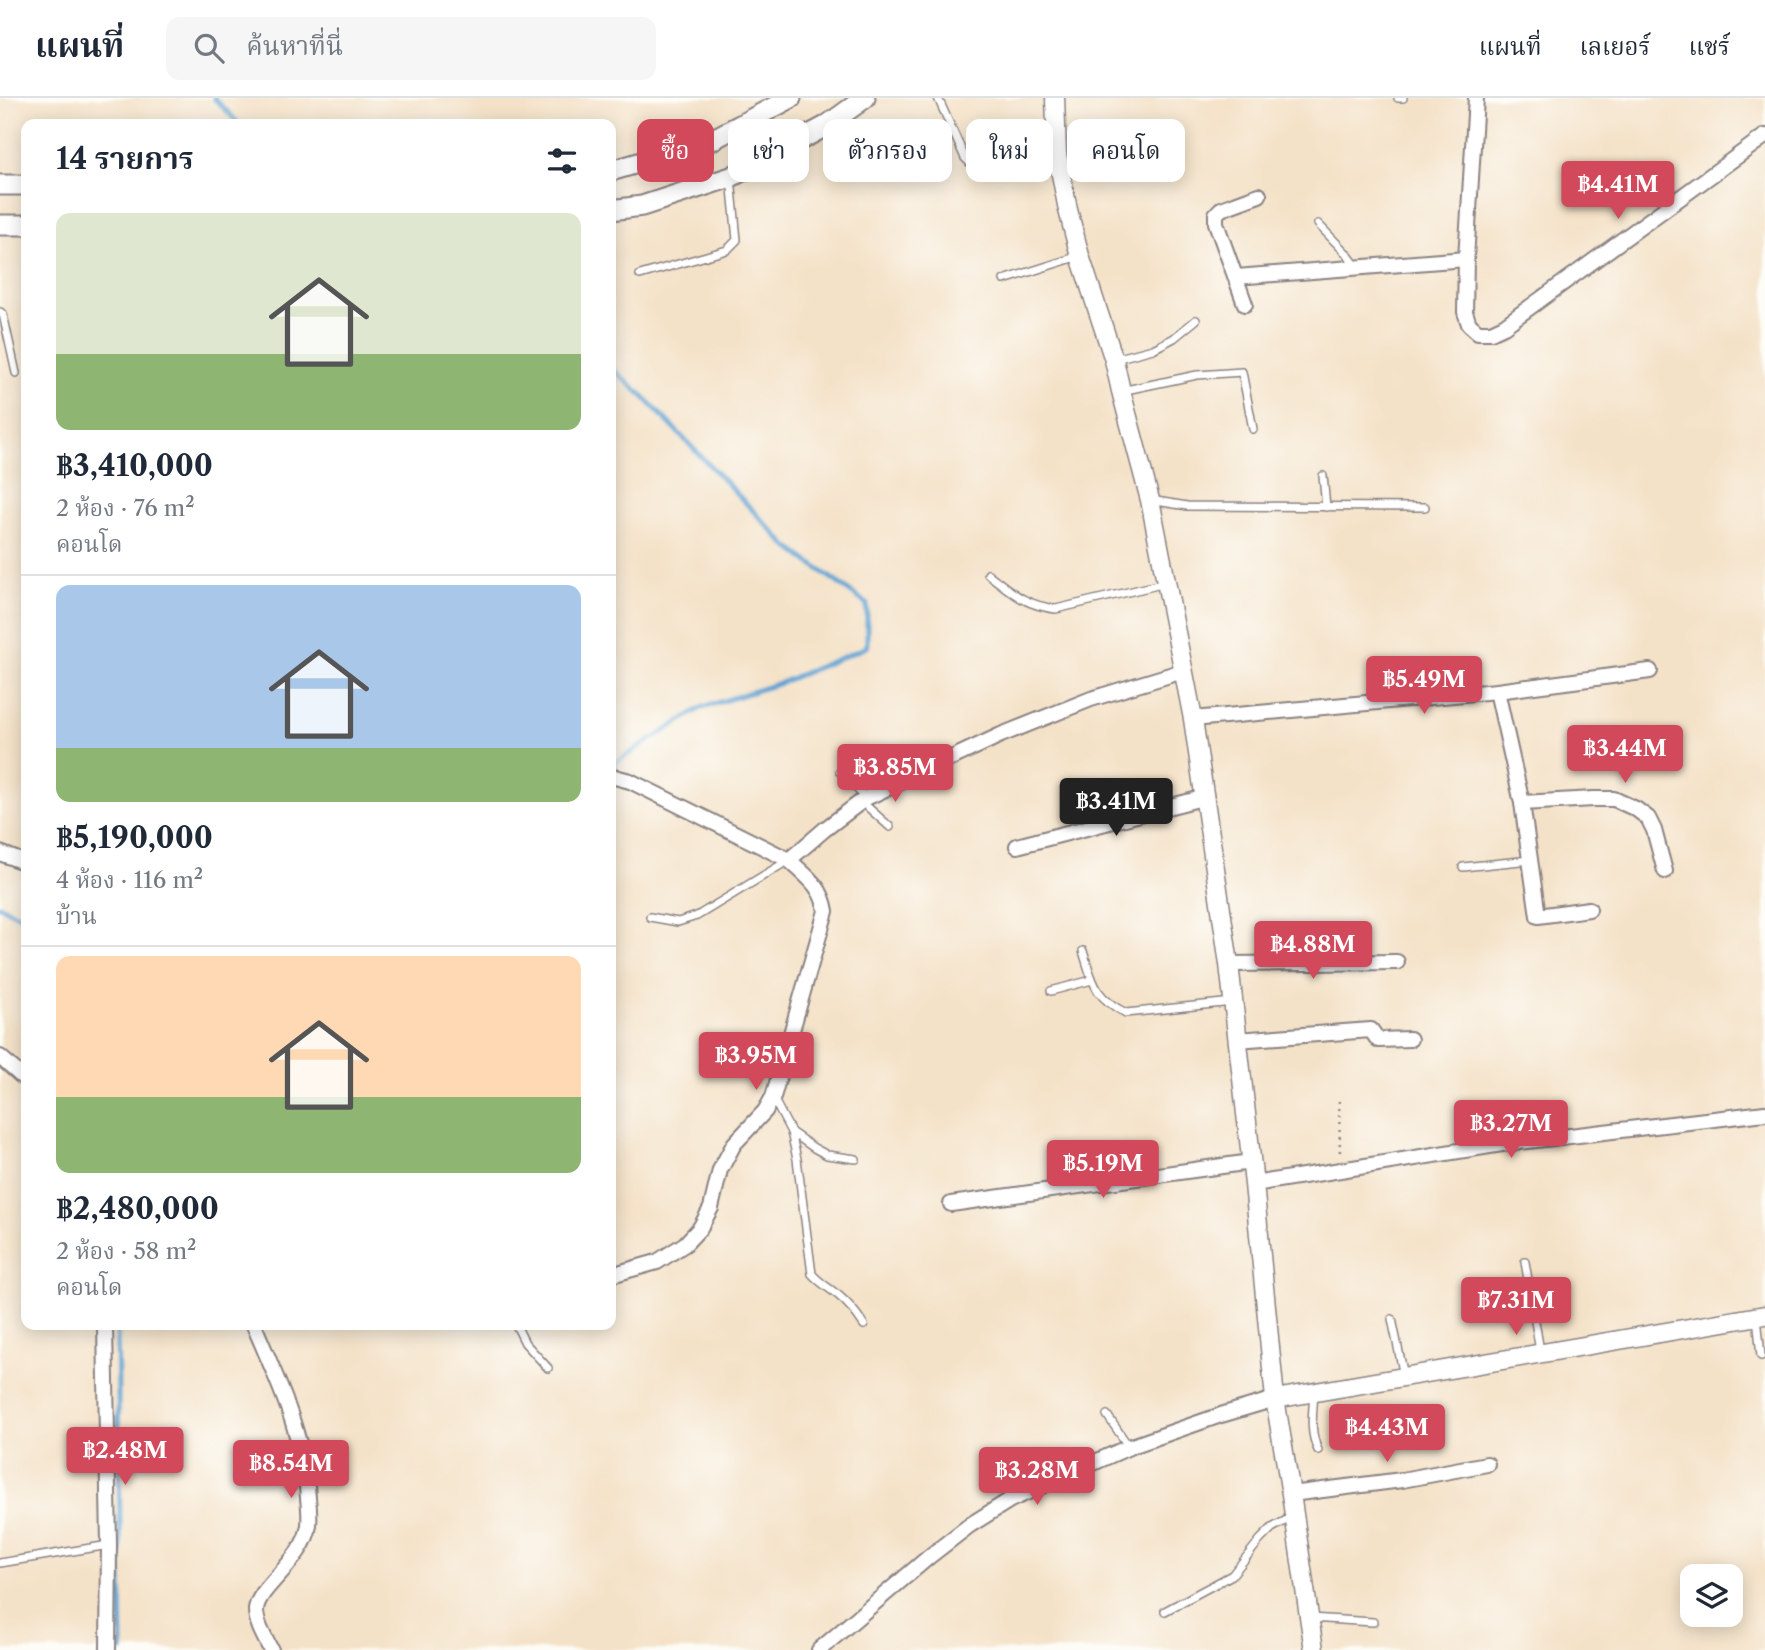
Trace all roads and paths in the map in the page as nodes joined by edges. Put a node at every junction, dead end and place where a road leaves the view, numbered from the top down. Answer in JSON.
{"nodes":[{"id":1,"x":791,"y":98,"type":"edge"},
{"id":2,"x":865,"y":98,"type":"edge"},
{"id":3,"x":938,"y":98,"type":"edge"},
{"id":4,"x":1055,"y":98,"type":"edge"},
{"id":5,"x":1476,"y":98,"type":"edge"},
{"id":6,"x":809,"y":135,"type":"edge"},
{"id":7,"x":1765,"y":136,"type":"edge"},
{"id":8,"x":1057,"y":154,"type":"junction"},
{"id":9,"x":616,"y":170,"type":"edge"},
{"id":10,"x":728,"y":178,"type":"edge"},
{"id":11,"x":731,"y":182,"type":"edge"},
{"id":12,"x":0,"y":185,"type":"edge"},
{"id":13,"x":21,"y":185,"type":"edge"},
{"id":14,"x":1259,"y":195,"type":"dead end"},
{"id":15,"x":616,"y":209,"type":"edge"},
{"id":16,"x":1318,"y":224,"type":"dead end"},
{"id":17,"x":0,"y":225,"type":"edge"},
{"id":18,"x":21,"y":225,"type":"edge"},
{"id":19,"x":1080,"y":256,"type":"junction"},
{"id":20,"x":1466,"y":259,"type":"junction"},
{"id":21,"x":1358,"y":268,"type":"junction"},
{"id":22,"x":640,"y":275,"type":"dead end"},
{"id":23,"x":1236,"y":277,"type":"junction"},
{"id":24,"x":1004,"y":280,"type":"dead end"},
{"id":25,"x":1245,"y":304,"type":"dead end"},
{"id":26,"x":0,"y":312,"type":"edge"},
{"id":27,"x":1196,"y":320,"type":"dead end"},
{"id":28,"x":1114,"y":359,"type":"junction"},
{"id":29,"x":16,"y":373,"type":"dead end"},
{"id":30,"x":1121,"y":391,"type":"junction"},
{"id":31,"x":1253,"y":429,"type":"dead end"},
{"id":32,"x":1323,"y":476,"type":"dead end"},
{"id":33,"x":1150,"y":500,"type":"junction"},
{"id":34,"x":1326,"y":507,"type":"junction"},
{"id":35,"x":1425,"y":507,"type":"dead end"},
{"id":36,"x":988,"y":573,"type":"dead end"},
{"id":37,"x":1166,"y":583,"type":"junction"},
{"id":38,"x":1183,"y":671,"type":"junction"},
{"id":39,"x":1650,"y":671,"type":"dead end"},
{"id":40,"x":1497,"y":691,"type":"junction"},
{"id":41,"x":1194,"y":719,"type":"junction"},
{"id":42,"x":839,"y":772,"type":"dead end"},
{"id":43,"x":616,"y":777,"type":"edge"},
{"id":44,"x":1206,"y":797,"type":"junction"},
{"id":45,"x":864,"y":800,"type":"junction"},
{"id":46,"x":1522,"y":803,"type":"junction"},
{"id":47,"x":890,"y":827,"type":"dead end"},
{"id":48,"x":1017,"y":846,"type":"dead end"},
{"id":49,"x":0,"y":853,"type":"edge"},
{"id":50,"x":789,"y":860,"type":"junction"},
{"id":51,"x":1530,"y":860,"type":"junction"},
{"id":52,"x":21,"y":861,"type":"edge"},
{"id":53,"x":1463,"y":867,"type":"dead end"},
{"id":54,"x":1665,"y":871,"type":"dead end"},
{"id":55,"x":1589,"y":909,"type":"dead end"},
{"id":56,"x":650,"y":917,"type":"dead end"},
{"id":57,"x":1083,"y":951,"type":"dead end"},
{"id":58,"x":1396,"y":962,"type":"dead end"},
{"id":59,"x":1229,"y":964,"type":"junction"},
{"id":60,"x":1092,"y":980,"type":"junction"},
{"id":61,"x":1051,"y":991,"type":"dead end"},
{"id":62,"x":1233,"y":1002,"type":"junction"},
{"id":63,"x":1410,"y":1039,"type":"dead end"},
{"id":64,"x":1237,"y":1040,"type":"junction"},
{"id":65,"x":0,"y":1057,"type":"edge"},
{"id":66,"x":21,"y":1076,"type":"edge"},
{"id":67,"x":773,"y":1097,"type":"junction"},
{"id":68,"x":1339,"y":1101,"type":"dead end"},
{"id":69,"x":1765,"y":1114,"type":"edge"},
{"id":70,"x":791,"y":1132,"type":"junction"},
{"id":71,"x":856,"y":1159,"type":"dead end"},
{"id":72,"x":1251,"y":1162,"type":"junction"},
{"id":73,"x":1341,"y":1170,"type":"junction"},
{"id":74,"x":1254,"y":1184,"type":"junction"},
{"id":75,"x":951,"y":1204,"type":"dead end"},
{"id":76,"x":1525,"y":1262,"type":"dead end"},
{"id":77,"x":616,"y":1274,"type":"edge"},
{"id":78,"x":1761,"y":1316,"type":"edge"},
{"id":79,"x":1392,"y":1319,"type":"dead end"},
{"id":80,"x":864,"y":1325,"type":"dead end"},
{"id":81,"x":105,"y":1330,"type":"edge"},
{"id":82,"x":256,"y":1330,"type":"edge"},
{"id":83,"x":518,"y":1330,"type":"edge"},
{"id":84,"x":1540,"y":1352,"type":"junction"},
{"id":85,"x":1761,"y":1356,"type":"dead end"},
{"id":86,"x":548,"y":1368,"type":"dead end"},
{"id":87,"x":1404,"y":1376,"type":"junction"},
{"id":88,"x":1314,"y":1392,"type":"junction"},
{"id":89,"x":1275,"y":1399,"type":"junction"},
{"id":90,"x":1107,"y":1415,"type":"dead end"},
{"id":91,"x":1129,"y":1447,"type":"junction"},
{"id":92,"x":1318,"y":1450,"type":"dead end"},
{"id":93,"x":1487,"y":1464,"type":"dead end"},
{"id":94,"x":1291,"y":1494,"type":"junction"},
{"id":95,"x":1294,"y":1515,"type":"junction"},
{"id":96,"x":109,"y":1545,"type":"junction"},
{"id":97,"x":0,"y":1563,"type":"edge"},
{"id":98,"x":1165,"y":1611,"type":"dead end"},
{"id":99,"x":1310,"y":1618,"type":"junction"},
{"id":100,"x":1373,"y":1622,"type":"dead end"},
{"id":101,"x":108,"y":1650,"type":"edge"},
{"id":102,"x":271,"y":1650,"type":"edge"},
{"id":103,"x":819,"y":1650,"type":"edge"},
{"id":104,"x":1314,"y":1650,"type":"edge"}],
"edges":[{"from":1,"to":9,"type":"main road"},
{"from":2,"to":6,"type":"main road"},
{"from":3,"to":8,"type":"lane"},
{"from":4,"to":8,"type":"street"},
{"from":5,"to":20,"type":"street"},
{"from":7,"to":20,"type":"street"},
{"from":8,"to":19,"type":"street"},
{"from":10,"to":15,"type":"main road"},
{"from":11,"to":22,"type":"lane"},
{"from":12,"to":13,"type":"main road"},
{"from":14,"to":23,"type":"street"},
{"from":16,"to":21,"type":"lane"},
{"from":17,"to":18,"type":"main road"},
{"from":19,"to":24,"type":"lane"},
{"from":19,"to":28,"type":"street"},
{"from":20,"to":21,"type":"street"},
{"from":21,"to":23,"type":"street"},
{"from":23,"to":25,"type":"street"},
{"from":26,"to":29,"type":"lane"},
{"from":27,"to":28,"type":"lane"},
{"from":28,"to":30,"type":"street"},
{"from":30,"to":31,"type":"lane"},
{"from":30,"to":33,"type":"street"},
{"from":32,"to":34,"type":"lane"},
{"from":33,"to":34,"type":"lane"},
{"from":33,"to":37,"type":"street"},
{"from":34,"to":35,"type":"lane"},
{"from":36,"to":37,"type":"lane"},
{"from":37,"to":38,"type":"street"},
{"from":38,"to":41,"type":"street"},
{"from":38,"to":45,"type":"street"},
{"from":39,"to":40,"type":"street"},
{"from":40,"to":41,"type":"street"},
{"from":40,"to":46,"type":"street"},
{"from":41,"to":44,"type":"street"},
{"from":42,"to":45,"type":"lane"},
{"from":43,"to":50,"type":"street"},
{"from":44,"to":48,"type":"street"},
{"from":44,"to":59,"type":"street"},
{"from":45,"to":47,"type":"lane"},
{"from":45,"to":50,"type":"street"},
{"from":46,"to":51,"type":"street"},
{"from":46,"to":54,"type":"street"},
{"from":49,"to":52,"type":"street"},
{"from":50,"to":56,"type":"lane"},
{"from":50,"to":67,"type":"street"},
{"from":51,"to":53,"type":"lane"},
{"from":51,"to":55,"type":"street"},
{"from":57,"to":60,"type":"lane"},
{"from":58,"to":59,"type":"street"},
{"from":59,"to":62,"type":"street"},
{"from":60,"to":61,"type":"lane"},
{"from":60,"to":62,"type":"lane"},
{"from":62,"to":64,"type":"street"},
{"from":63,"to":64,"type":"street"},
{"from":64,"to":72,"type":"street"},
{"from":65,"to":66,"type":"street"},
{"from":67,"to":70,"type":"lane"},
{"from":67,"to":77,"type":"street"},
{"from":68,"to":73,"type":"path"},
{"from":69,"to":73,"type":"street"},
{"from":70,"to":71,"type":"lane"},
{"from":70,"to":80,"type":"lane"},
{"from":72,"to":74,"type":"street"},
{"from":72,"to":75,"type":"street"},
{"from":73,"to":74,"type":"street"},
{"from":74,"to":89,"type":"street"},
{"from":76,"to":84,"type":"lane"},
{"from":78,"to":84,"type":"street"},
{"from":78,"to":85,"type":"lane"},
{"from":79,"to":87,"type":"lane"},
{"from":81,"to":96,"type":"street"},
{"from":82,"to":102,"type":"street"},
{"from":83,"to":86,"type":"lane"},
{"from":84,"to":87,"type":"street"},
{"from":87,"to":88,"type":"street"},
{"from":88,"to":89,"type":"street"},
{"from":88,"to":92,"type":"lane"},
{"from":89,"to":91,"type":"street"},
{"from":89,"to":94,"type":"street"},
{"from":90,"to":91,"type":"lane"},
{"from":91,"to":103,"type":"street"},
{"from":93,"to":94,"type":"street"},
{"from":94,"to":95,"type":"street"},
{"from":95,"to":98,"type":"lane"},
{"from":95,"to":99,"type":"street"},
{"from":96,"to":97,"type":"lane"},
{"from":96,"to":101,"type":"street"},
{"from":99,"to":100,"type":"lane"},
{"from":99,"to":104,"type":"street"}]}
